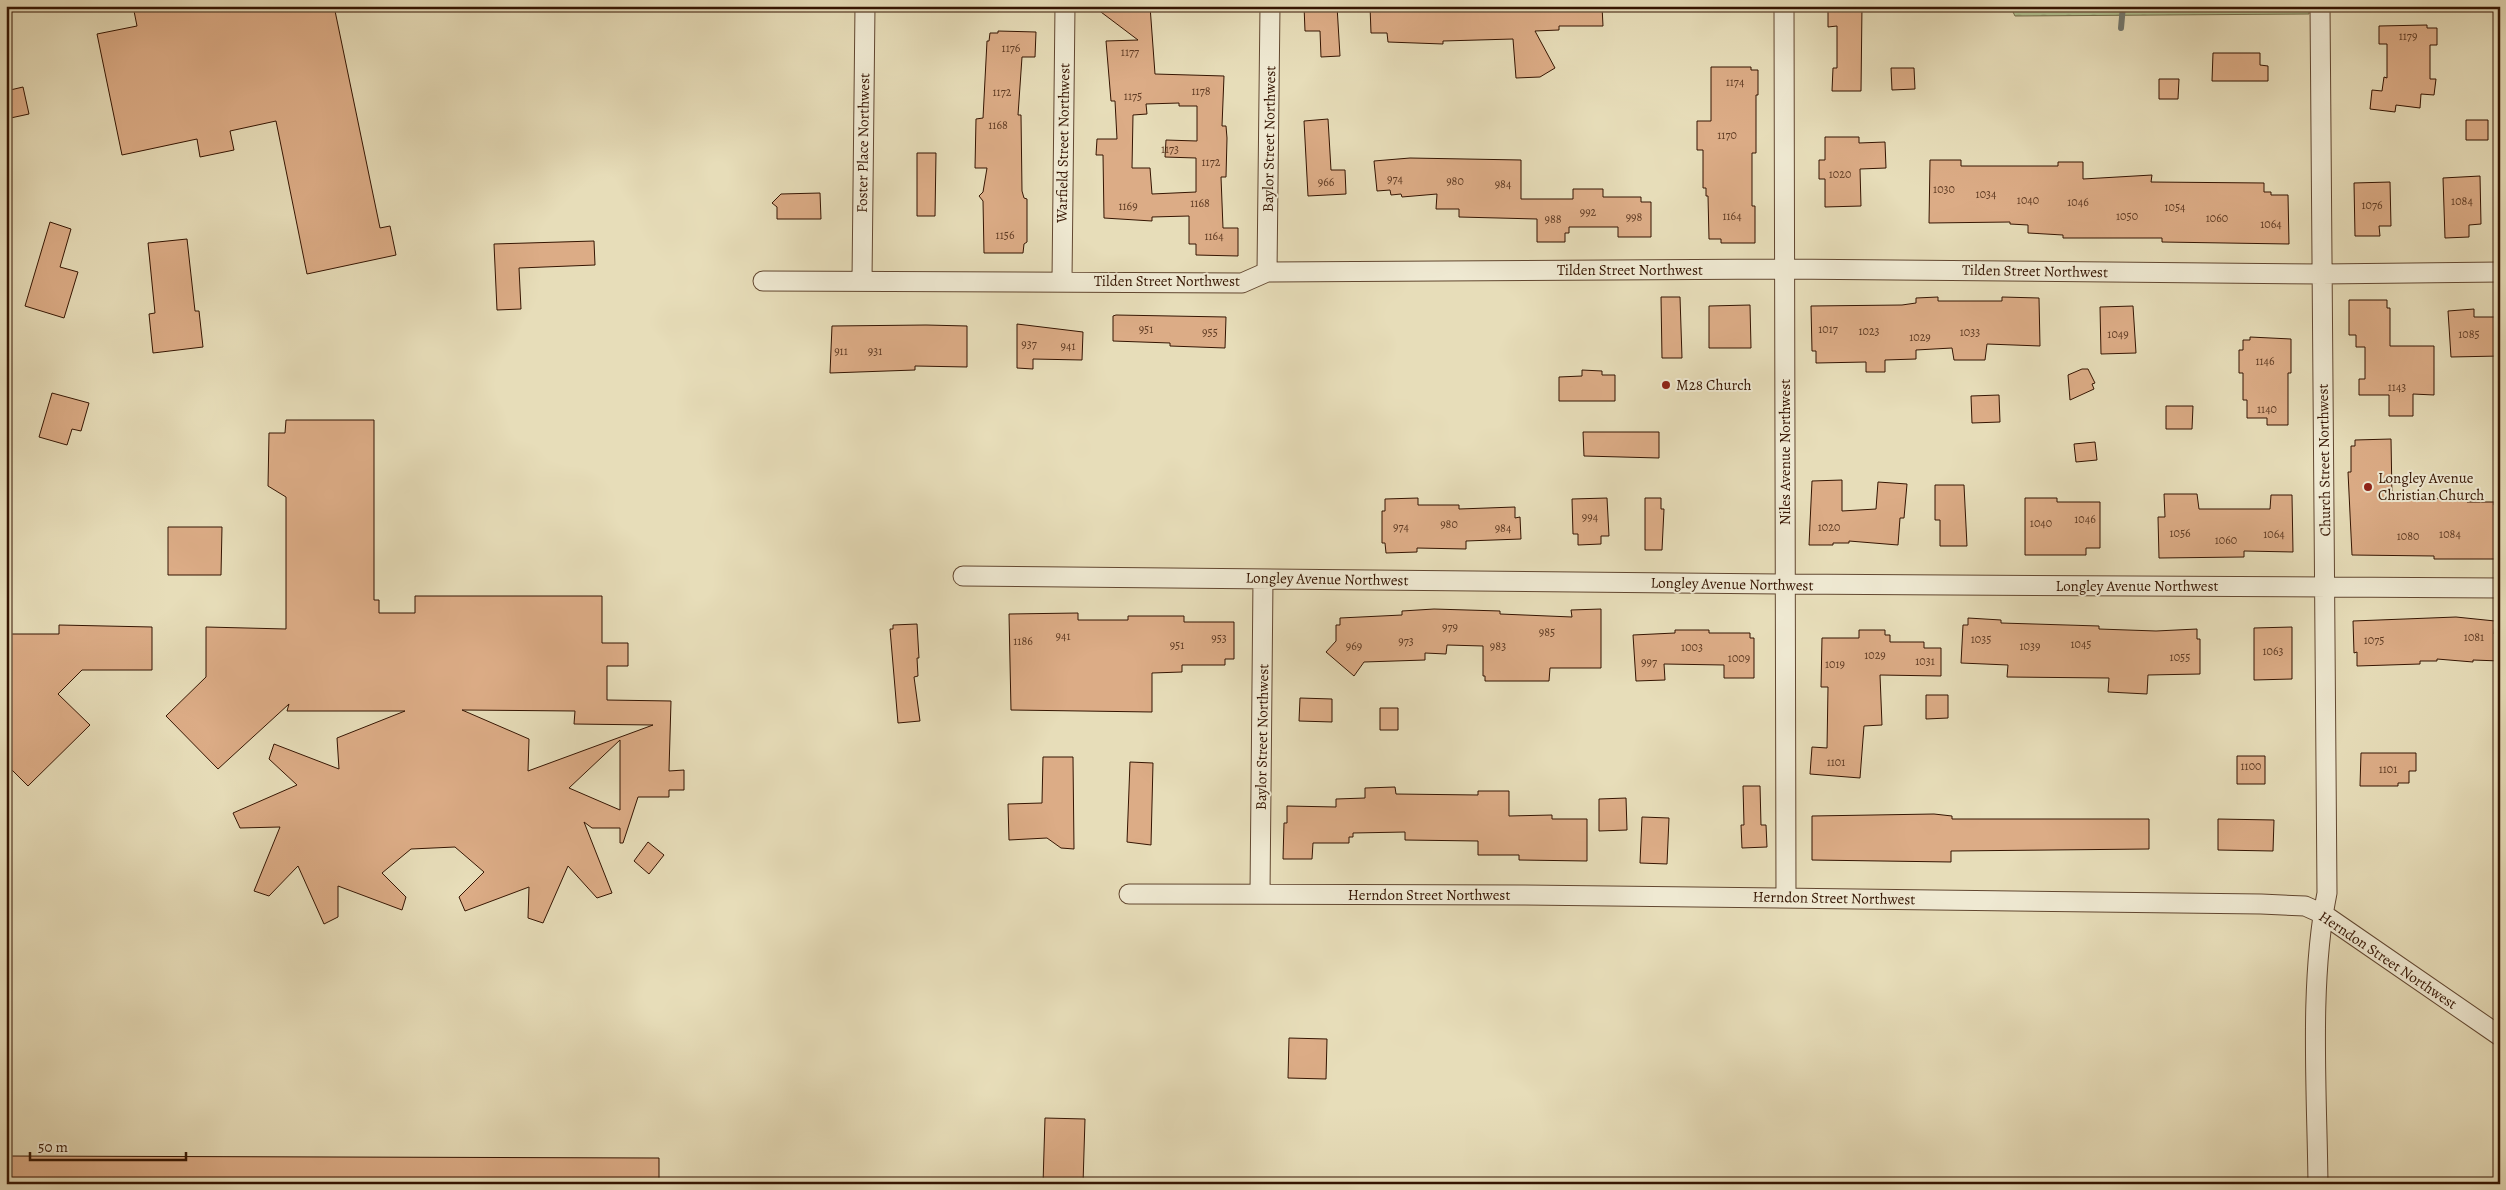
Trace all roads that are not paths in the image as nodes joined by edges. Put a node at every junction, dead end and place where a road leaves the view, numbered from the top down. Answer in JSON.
{"nodes":[{"id":1,"x":865,"y":6,"type":"edge"},
{"id":2,"x":1065,"y":6,"type":"edge"},
{"id":3,"x":1270,"y":6,"type":"edge"},
{"id":4,"x":1784,"y":6,"type":"edge"},
{"id":5,"x":2320,"y":6,"type":"edge"},
{"id":6,"x":1784,"y":269,"type":"junction"},
{"id":7,"x":1267,"y":272,"type":"junction"},
{"id":8,"x":2500,"y":272,"type":"edge"},
{"id":9,"x":2322,"y":274,"type":"junction"},
{"id":10,"x":862,"y":280,"type":"junction"},
{"id":11,"x":1062,"y":280,"type":"junction"},
{"id":12,"x":763,"y":281,"type":"dead end"},
{"id":13,"x":963,"y":576,"type":"dead end"},
{"id":14,"x":1264,"y":579,"type":"junction"},
{"id":15,"x":1785,"y":584,"type":"junction"},
{"id":16,"x":2325,"y":588,"type":"junction"},
{"id":17,"x":2500,"y":588,"type":"edge"},
{"id":18,"x":1129,"y":894,"type":"dead end"},
{"id":19,"x":1260,"y":894,"type":"junction"},
{"id":20,"x":1786,"y":898,"type":"junction"},
{"id":21,"x":2323,"y":914,"type":"junction"},
{"id":22,"x":2500,"y":1036,"type":"edge"},
{"id":23,"x":2318,"y":1184,"type":"edge"}],
"edges":[{"from":1,"to":10,"type":"street","name":"Foster Place Northwest"},
{"from":2,"to":11,"type":"street","name":"Warfield Street Northwest"},
{"from":3,"to":7,"type":"street","name":"Baylor Street Northwest"},
{"from":4,"to":6,"type":"street","name":"Niles Avenue Northwest"},
{"from":5,"to":9,"type":"street","name":"Church Street Northwest"},
{"from":6,"to":7,"type":"street","name":"Tilden Street Northwest"},
{"from":6,"to":9,"type":"street","name":"Tilden Street Northwest"},
{"from":6,"to":15,"type":"street","name":"Niles Avenue Northwest"},
{"from":7,"to":11,"type":"street","name":"Tilden Street Northwest"},
{"from":8,"to":9,"type":"street","name":"Tilden Street Northwest"},
{"from":9,"to":16,"type":"street","name":"Church Street Northwest"},
{"from":10,"to":11,"type":"street","name":"Tilden Street Northwest"},
{"from":10,"to":12,"type":"street","name":"Tilden Street Northwest"},
{"from":13,"to":14,"type":"street","name":"Longley Avenue Northwest"},
{"from":14,"to":15,"type":"street","name":"Longley Avenue Northwest"},
{"from":14,"to":19,"type":"street","name":"Baylor Street Northwest"},
{"from":15,"to":16,"type":"street","name":"Longley Avenue Northwest"},
{"from":15,"to":20,"type":"street","name":"Niles Avenue Northwest"},
{"from":16,"to":17,"type":"street","name":"Longley Avenue Northwest"},
{"from":16,"to":21,"type":"street","name":"Church Street Northwest"},
{"from":18,"to":19,"type":"street","name":"Herndon Street Northwest"},
{"from":19,"to":20,"type":"street","name":"Herndon Street Northwest"},
{"from":20,"to":21,"type":"street","name":"Herndon Street Northwest"},
{"from":21,"to":22,"type":"street","name":"Herndon Street Northwest"},
{"from":21,"to":23,"type":"street","name":"Church Street Northwest"}]}
